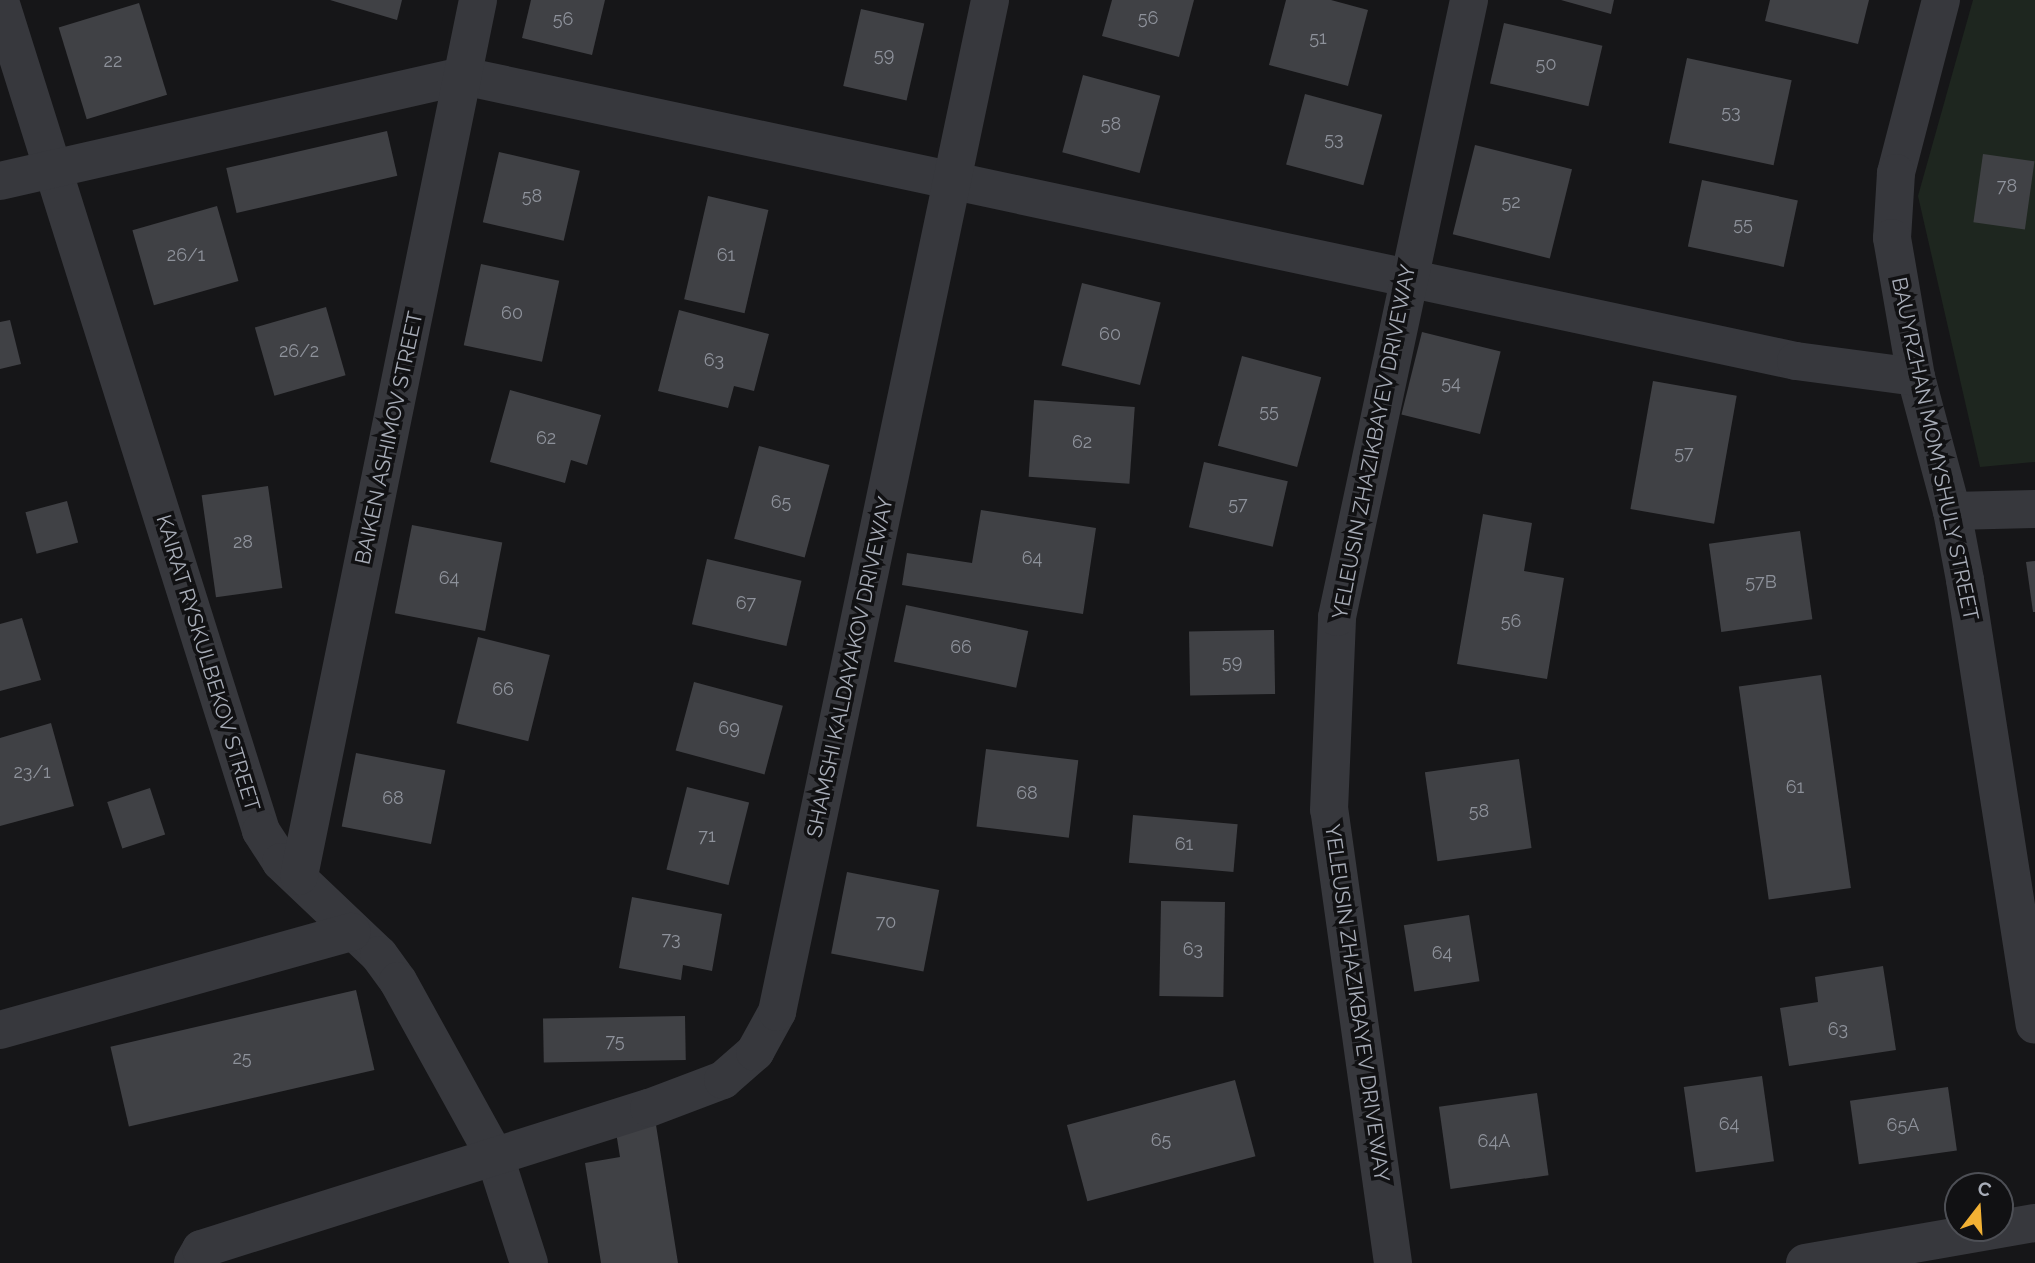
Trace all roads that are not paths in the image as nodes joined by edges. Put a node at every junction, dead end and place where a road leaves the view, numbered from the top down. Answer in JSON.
{"nodes":[{"id":1,"x":478,"y":0,"type":"edge"},
{"id":2,"x":990,"y":0,"type":"edge"},
{"id":3,"x":1469,"y":0,"type":"edge"},
{"id":4,"x":1941,"y":0,"type":"edge"},
{"id":5,"x":0,"y":1,"type":"edge"},
{"id":6,"x":463,"y":76,"type":"junction"},
{"id":7,"x":53,"y":166,"type":"junction"},
{"id":8,"x":0,"y":181,"type":"edge"},
{"id":9,"x":952,"y":183,"type":"junction"},
{"id":10,"x":1407,"y":276,"type":"junction"},
{"id":11,"x":1916,"y":377,"type":"junction"},
{"id":12,"x":2035,"y":509,"type":"edge"},
{"id":13,"x":1952,"y":511,"type":"junction"},
{"id":14,"x":299,"y":876,"type":"junction"},
{"id":15,"x":352,"y":932,"type":"junction"},
{"id":16,"x":2035,"y":1025,"type":"edge"},
{"id":17,"x":0,"y":1030,"type":"edge"},
{"id":18,"x":495,"y":1157,"type":"junction"},
{"id":19,"x":2035,"y":1223,"type":"edge"},
{"id":20,"x":193,"y":1263,"type":"edge"},
{"id":21,"x":529,"y":1263,"type":"edge"},
{"id":22,"x":1393,"y":1263,"type":"edge"},
{"id":23,"x":1805,"y":1263,"type":"edge"}],
"edges":[{"from":1,"to":6,"type":"street","name":"BAIKEN ASHIMOV STREET"},
{"from":2,"to":9,"type":"street","name":"SHAMSHI KALDAYAKOV DRIVEWAY"},
{"from":3,"to":10,"type":"street","name":"YELEUSIN ZHAZIKBAYEV DRIVEWAY"},
{"from":4,"to":11,"type":"street","name":"BAUYRZHAN MOMYSHULY STREET"},
{"from":5,"to":7,"type":"street","name":"KAIRAT RYSKULBEKOV STREET"},
{"from":6,"to":7,"type":"street"},
{"from":6,"to":9,"type":"street"},
{"from":6,"to":14,"type":"street","name":"BAIKEN ASHIMOV STREET"},
{"from":7,"to":8,"type":"street"},
{"from":7,"to":14,"type":"street","name":"KAIRAT RYSKULBEKOV STREET"},
{"from":9,"to":10,"type":"street"},
{"from":9,"to":18,"type":"street","name":"SHAMSHI KALDAYAKOV DRIVEWAY"},
{"from":10,"to":11,"type":"street"},
{"from":10,"to":22,"type":"street","name":"YELEUSIN ZHAZIKBAYEV DRIVEWAY"},
{"from":11,"to":13,"type":"street","name":"BAUYRZHAN MOMYSHULY STREET"},
{"from":12,"to":13,"type":"street"},
{"from":13,"to":16,"type":"street","name":"BAUYRZHAN MOMYSHULY STREET"},
{"from":14,"to":15,"type":"street","name":"KAIRAT RYSKULBEKOV STREET"},
{"from":15,"to":17,"type":"street"},
{"from":15,"to":18,"type":"street","name":"KAIRAT RYSKULBEKOV STREET"},
{"from":18,"to":20,"type":"street","name":"SHAMSHI KALDAYAKOV DRIVEWAY"},
{"from":18,"to":21,"type":"street","name":"KAIRAT RYSKULBEKOV STREET"},
{"from":19,"to":23,"type":"street"}]}
